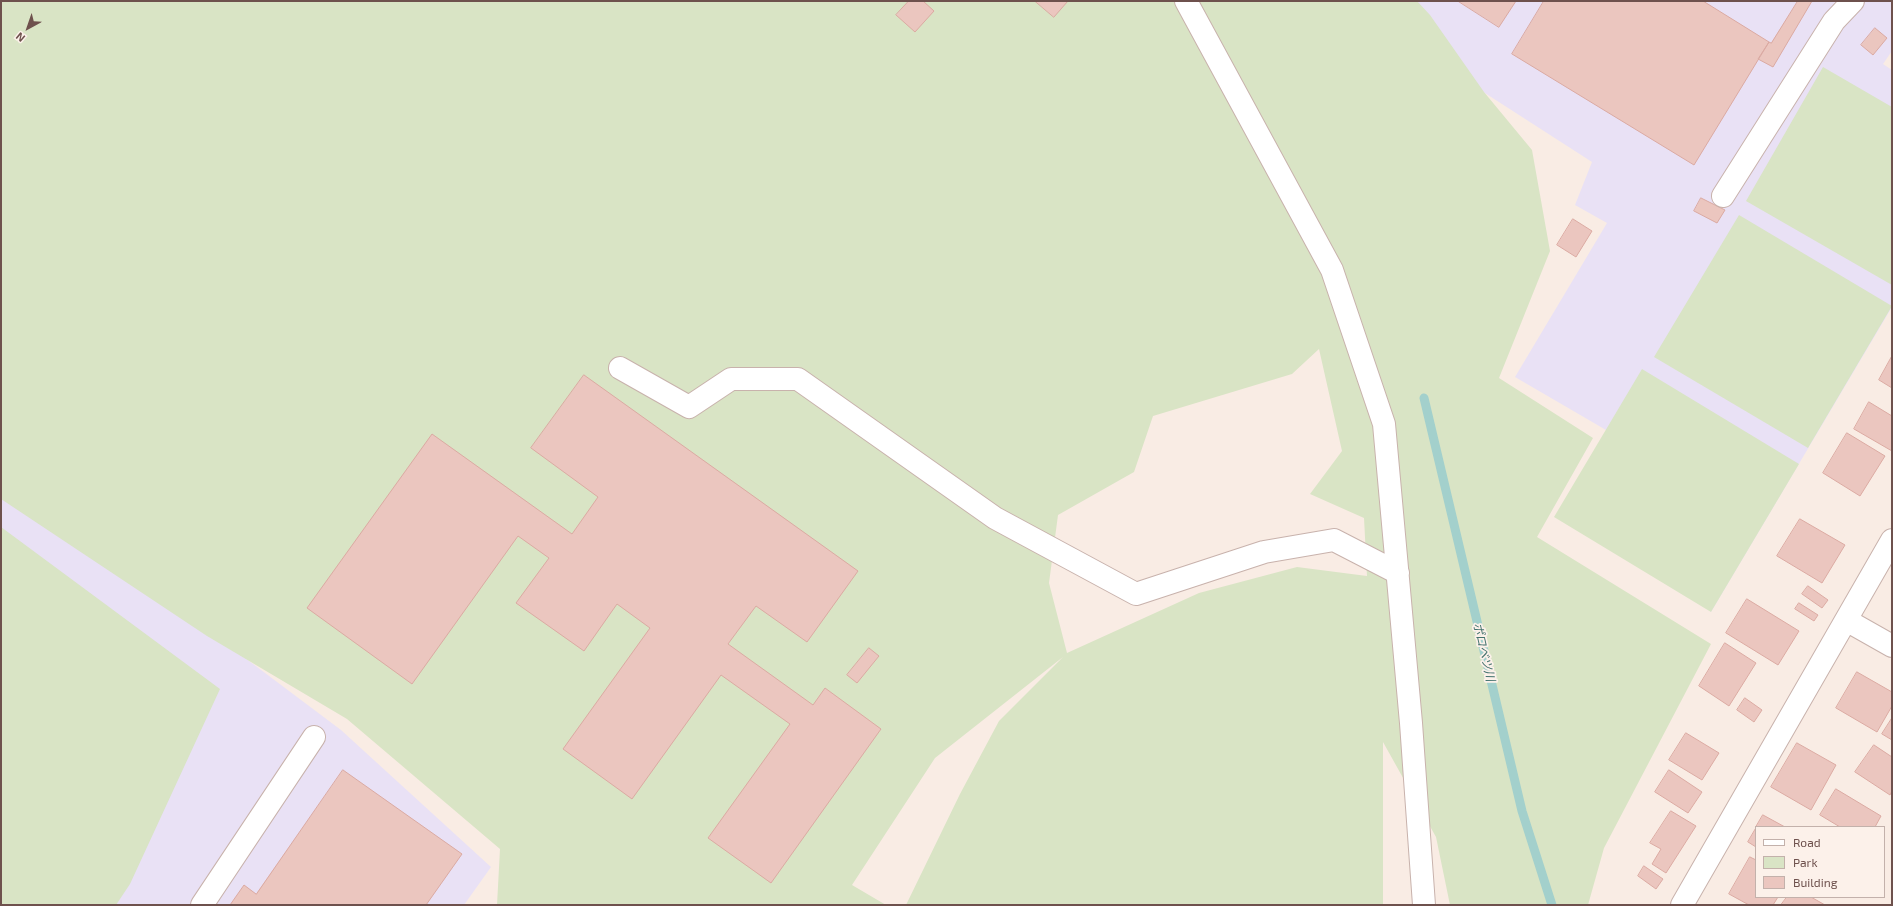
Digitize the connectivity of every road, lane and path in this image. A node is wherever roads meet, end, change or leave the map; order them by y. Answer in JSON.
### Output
{"nodes":[{"id":1,"x":1186,"y":1,"type":"edge"},
{"id":2,"x":1853,"y":1,"type":"edge"},
{"id":3,"x":1723,"y":196,"type":"dead end"},
{"id":4,"x":620,"y":368,"type":"dead end"},
{"id":5,"x":1892,"y":540,"type":"edge"},
{"id":6,"x":1398,"y":573,"type":"junction"},
{"id":7,"x":1846,"y":620,"type":"junction"},
{"id":8,"x":1892,"y":646,"type":"edge"},
{"id":9,"x":314,"y":737,"type":"dead end"},
{"id":10,"x":202,"y":905,"type":"edge"},
{"id":11,"x":1424,"y":905,"type":"edge"},
{"id":12,"x":1682,"y":905,"type":"edge"}],
"edges":[{"from":1,"to":6,"type":"street"},
{"from":2,"to":3,"type":"street"},
{"from":4,"to":6,"type":"street"},
{"from":5,"to":7,"type":"street"},
{"from":6,"to":11,"type":"street"},
{"from":7,"to":8,"type":"street"},
{"from":7,"to":12,"type":"street"},
{"from":9,"to":10,"type":"street"}]}
